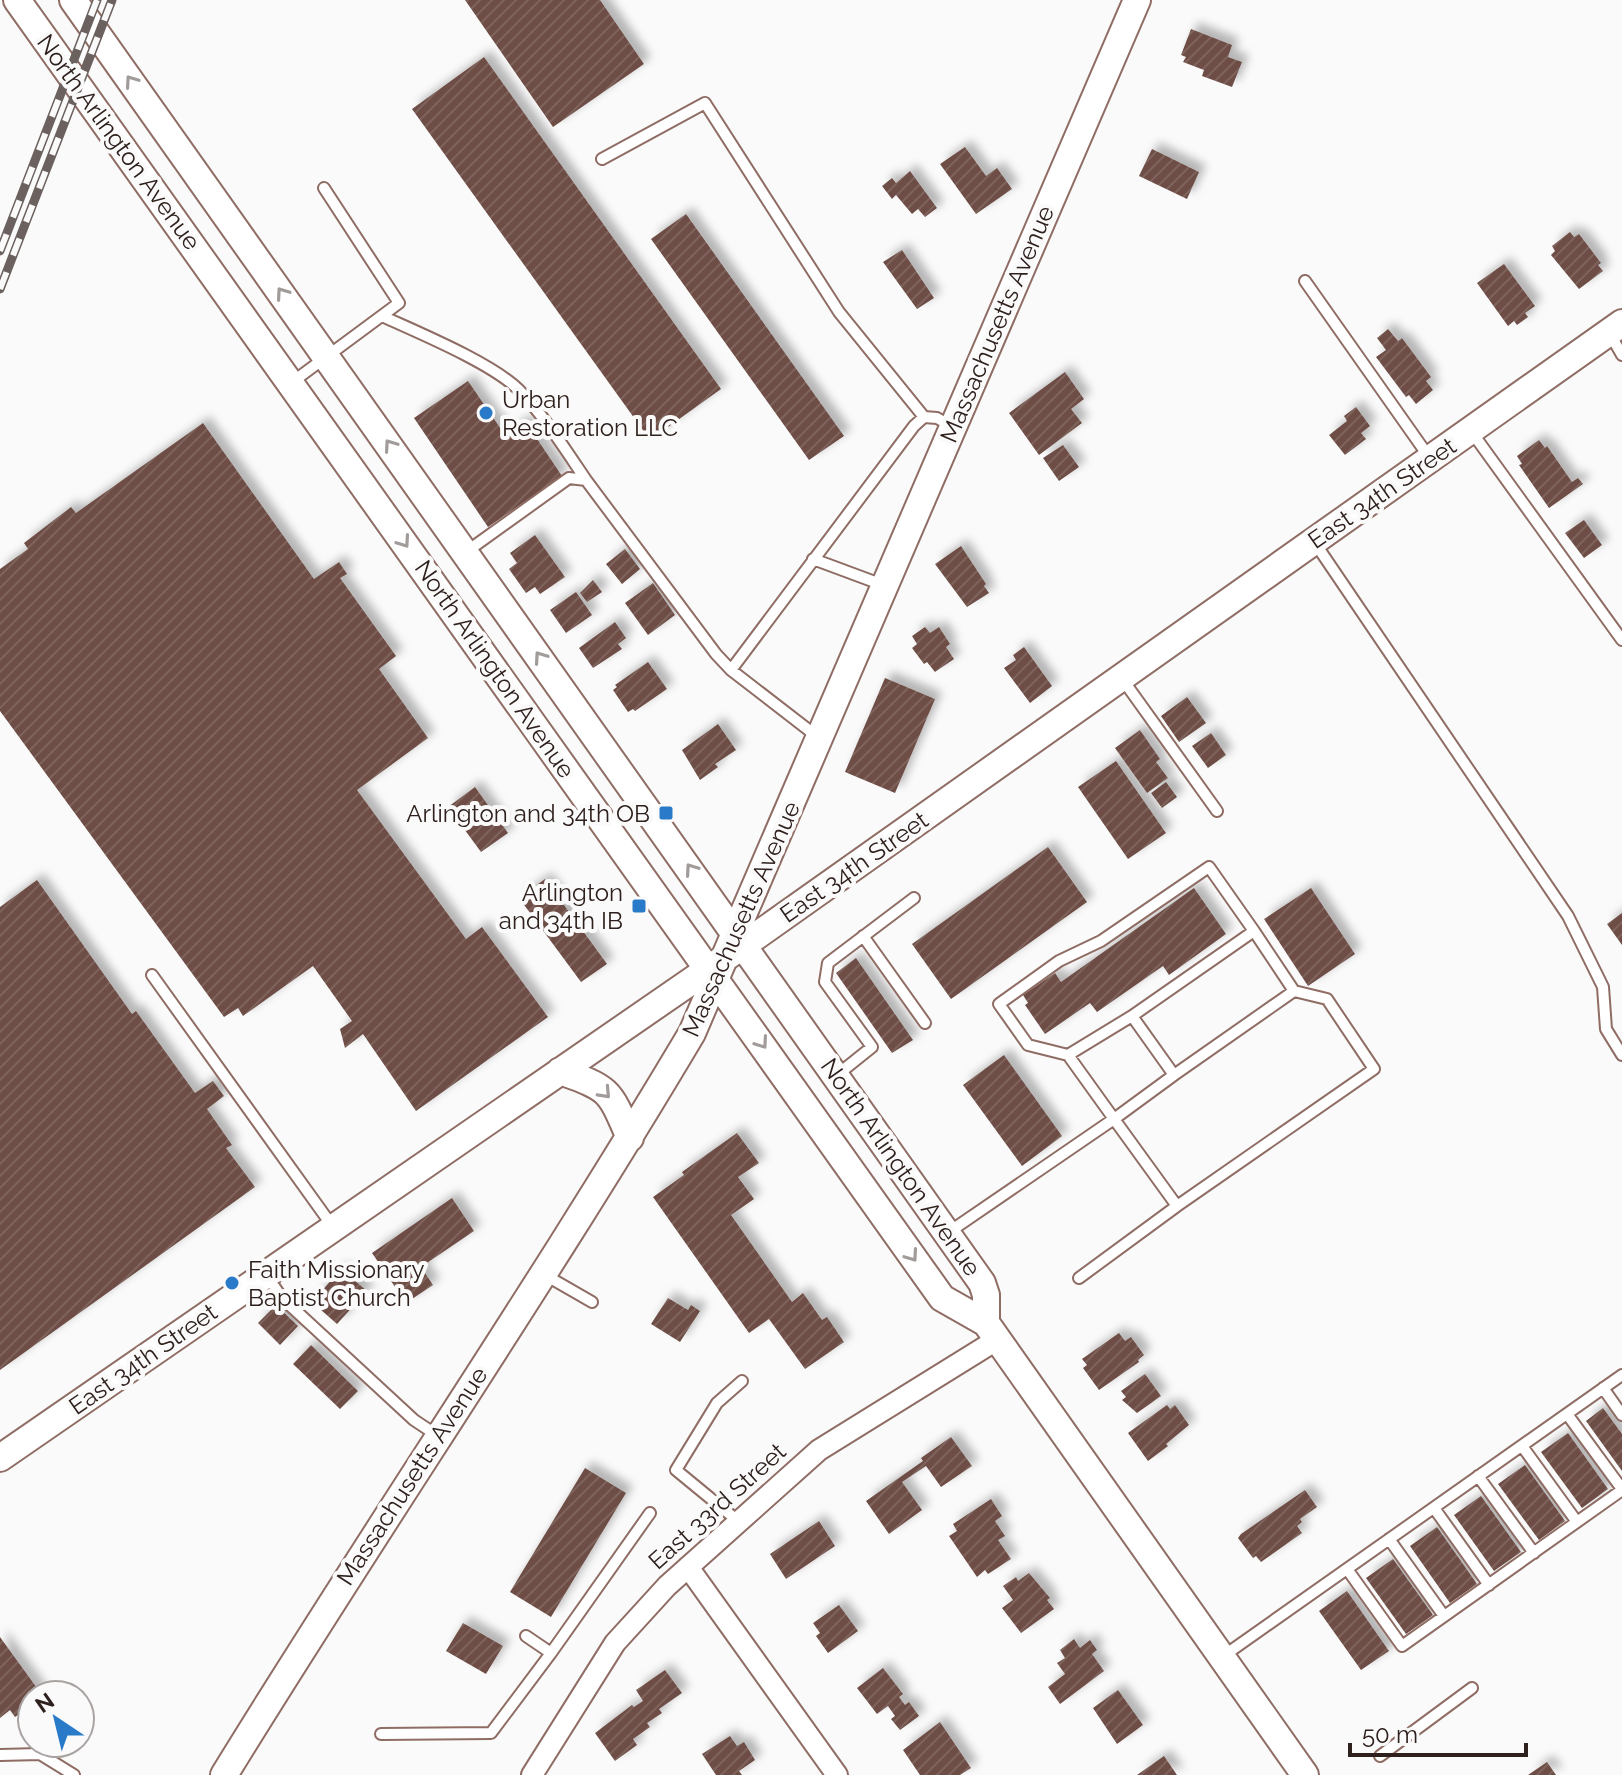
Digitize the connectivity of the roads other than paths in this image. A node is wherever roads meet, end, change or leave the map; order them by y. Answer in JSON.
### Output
{"nodes":[{"id":1,"x":17,"y":0,"type":"edge"},
{"id":2,"x":73,"y":0,"type":"edge"},
{"id":3,"x":1137,"y":0,"type":"edge"},
{"id":4,"x":602,"y":159,"type":"dead end"},
{"id":5,"x":324,"y":188,"type":"dead end"},
{"id":6,"x":1305,"y":281,"type":"dead end"},
{"id":7,"x":382,"y":316,"type":"junction"},
{"id":8,"x":1615,"y":327,"type":"edge"},
{"id":9,"x":1622,"y":355,"type":"edge"},
{"id":10,"x":327,"y":356,"type":"junction"},
{"id":11,"x":291,"y":383,"type":"junction"},
{"id":12,"x":924,"y":417,"type":"junction"},
{"id":13,"x":953,"y":427,"type":"junction"},
{"id":14,"x":1470,"y":430,"type":"junction"},
{"id":15,"x":1430,"y":459,"type":"junction"},
{"id":16,"x":586,"y":480,"type":"junction"},
{"id":17,"x":1313,"y":542,"type":"junction"},
{"id":18,"x":466,"y":552,"type":"junction"},
{"id":19,"x":813,"y":559,"type":"junction"},
{"id":20,"x":885,"y":586,"type":"junction"},
{"id":21,"x":1608,"y":621,"type":"junction"},
{"id":22,"x":1622,"y":624,"type":"edge"},
{"id":23,"x":1622,"y":640,"type":"edge"},
{"id":24,"x":731,"y":670,"type":"junction"},
{"id":25,"x":1121,"y":678,"type":"junction"},
{"id":26,"x":821,"y":739,"type":"junction"},
{"id":27,"x":1217,"y":811,"type":"dead end"},
{"id":28,"x":914,"y":898,"type":"dead end"},
{"id":29,"x":1254,"y":931,"type":"junction"},
{"id":30,"x":863,"y":936,"type":"junction"},
{"id":31,"x":726,"y":956,"type":"junction"},
{"id":32,"x":152,"y":975,"type":"dead end"},
{"id":33,"x":1294,"y":991,"type":"junction"},
{"id":34,"x":1132,"y":1016,"type":"junction"},
{"id":35,"x":925,"y":1023,"type":"dead end"},
{"id":36,"x":1068,"y":1055,"type":"junction"},
{"id":37,"x":1622,"y":1055,"type":"edge"},
{"id":38,"x":560,"y":1071,"type":"junction"},
{"id":39,"x":837,"y":1075,"type":"junction"},
{"id":40,"x":1174,"y":1075,"type":"junction"},
{"id":41,"x":1114,"y":1119,"type":"junction"},
{"id":42,"x":630,"y":1138,"type":"junction"},
{"id":43,"x":1177,"y":1206,"type":"junction"},
{"id":44,"x":333,"y":1227,"type":"junction"},
{"id":45,"x":947,"y":1233,"type":"junction"},
{"id":46,"x":266,"y":1274,"type":"junction"},
{"id":47,"x":542,"y":1274,"type":"junction"},
{"id":48,"x":1079,"y":1278,"type":"dead end"},
{"id":49,"x":592,"y":1302,"type":"dead end"},
{"id":50,"x":992,"y":1331,"type":"junction"},
{"id":51,"x":1622,"y":1375,"type":"edge"},
{"id":52,"x":742,"y":1381,"type":"dead end"},
{"id":53,"x":1603,"y":1388,"type":"junction"},
{"id":54,"x":1567,"y":1414,"type":"junction"},
{"id":55,"x":1622,"y":1415,"type":"edge"},
{"id":56,"x":438,"y":1436,"type":"junction"},
{"id":57,"x":1522,"y":1446,"type":"junction"},
{"id":58,"x":0,"y":1458,"type":"edge"},
{"id":59,"x":1478,"y":1476,"type":"junction"},
{"id":60,"x":1622,"y":1490,"type":"edge"},
{"id":61,"x":1434,"y":1508,"type":"junction"},
{"id":62,"x":650,"y":1513,"type":"dead end"},
{"id":63,"x":738,"y":1521,"type":"junction"},
{"id":64,"x":1577,"y":1522,"type":"junction"},
{"id":65,"x":1389,"y":1539,"type":"junction"},
{"id":66,"x":1534,"y":1553,"type":"junction"},
{"id":67,"x":688,"y":1567,"type":"junction"},
{"id":68,"x":1347,"y":1569,"type":"junction"},
{"id":69,"x":1489,"y":1585,"type":"junction"},
{"id":70,"x":1444,"y":1616,"type":"junction"},
{"id":71,"x":526,"y":1636,"type":"dead end"},
{"id":72,"x":551,"y":1653,"type":"junction"},
{"id":73,"x":1222,"y":1657,"type":"junction"},
{"id":74,"x":1472,"y":1688,"type":"dead end"},
{"id":75,"x":381,"y":1734,"type":"dead end"},
{"id":76,"x":0,"y":1755,"type":"edge"},
{"id":77,"x":1380,"y":1756,"type":"dead end"},
{"id":78,"x":74,"y":1775,"type":"edge"},
{"id":79,"x":224,"y":1775,"type":"edge"},
{"id":80,"x":532,"y":1775,"type":"edge"},
{"id":81,"x":837,"y":1775,"type":"edge"},
{"id":82,"x":1305,"y":1775,"type":"edge"}],
"edges":[{"from":1,"to":11,"type":"main road","name":"North Arlington Avenue"},
{"from":10,"to":2,"type":"main road","name":"North Arlington Avenue","one_way":true},
{"from":3,"to":13,"type":"main road","name":"Massachusetts Avenue"},
{"from":4,"to":12,"type":"lane"},
{"from":5,"to":7,"type":"lane"},
{"from":6,"to":15,"type":"lane"},
{"from":7,"to":10,"type":"lane"},
{"from":7,"to":16,"type":"lane"},
{"from":8,"to":9,"type":"lane"},
{"from":8,"to":14,"type":"main road","name":"East 34th Street"},
{"from":10,"to":11,"type":"lane"},
{"from":18,"to":10,"type":"main road","name":"North Arlington Avenue","one_way":true},
{"from":11,"to":31,"type":"main road","name":"North Arlington Avenue","one_way":true},
{"from":12,"to":13,"type":"lane"},
{"from":12,"to":19,"type":"lane"},
{"from":13,"to":20,"type":"main road","name":"Massachusetts Avenue"},
{"from":14,"to":15,"type":"main road","name":"East 34th Street"},
{"from":14,"to":21,"type":"lane"},
{"from":15,"to":17,"type":"main road","name":"East 34th Street"},
{"from":16,"to":18,"type":"lane"},
{"from":16,"to":24,"type":"lane"},
{"from":17,"to":25,"type":"main road","name":"East 34th Street"},
{"from":17,"to":37,"type":"lane"},
{"from":31,"to":18,"type":"main road","name":"North Arlington Avenue","one_way":true},
{"from":19,"to":20,"type":"lane"},
{"from":19,"to":24,"type":"lane"},
{"from":20,"to":26,"type":"main road","name":"Massachusetts Avenue"},
{"from":21,"to":22,"type":"lane"},
{"from":21,"to":23,"type":"lane"},
{"from":24,"to":26,"type":"lane"},
{"from":25,"to":27,"type":"lane"},
{"from":25,"to":31,"type":"main road","name":"East 34th Street"},
{"from":26,"to":31,"type":"main road","name":"Massachusetts Avenue"},
{"from":28,"to":30,"type":"lane"},
{"from":29,"to":33,"type":"lane"},
{"from":29,"to":34,"type":"lane"},
{"from":29,"to":36,"type":"lane"},
{"from":30,"to":35,"type":"lane"},
{"from":30,"to":39,"type":"lane"},
{"from":31,"to":38,"type":"main road","name":"East 34th Street"},
{"from":31,"to":39,"type":"main road","name":"North Arlington Avenue"},
{"from":31,"to":42,"type":"main road","name":"Massachusetts Avenue"},
{"from":31,"to":50,"type":"main road","name":"North Arlington Avenue","one_way":true},
{"from":32,"to":44,"type":"lane"},
{"from":33,"to":40,"type":"lane"},
{"from":33,"to":43,"type":"lane"},
{"from":34,"to":36,"type":"lane"},
{"from":34,"to":40,"type":"lane"},
{"from":36,"to":41,"type":"lane"},
{"from":38,"to":42,"type":"main road","one_way":true},
{"from":38,"to":44,"type":"main road","name":"East 34th Street"},
{"from":39,"to":45,"type":"main road","name":"North Arlington Avenue"},
{"from":40,"to":41,"type":"lane"},
{"from":41,"to":43,"type":"lane"},
{"from":41,"to":45,"type":"lane"},
{"from":42,"to":47,"type":"main road","name":"Massachusetts Avenue"},
{"from":43,"to":48,"type":"lane"},
{"from":44,"to":46,"type":"main road","name":"East 34th Street"},
{"from":45,"to":50,"type":"main road","name":"North Arlington Avenue"},
{"from":46,"to":56,"type":"lane"},
{"from":46,"to":58,"type":"main road","name":"East 34th Street"},
{"from":47,"to":49,"type":"lane"},
{"from":47,"to":56,"type":"main road","name":"Massachusetts Avenue"},
{"from":50,"to":63,"type":"street","name":"East 33rd Street"},
{"from":50,"to":73,"type":"main road","name":"North Arlington Avenue"},
{"from":51,"to":53,"type":"lane"},
{"from":52,"to":63,"type":"lane"},
{"from":53,"to":54,"type":"lane"},
{"from":53,"to":55,"type":"lane"},
{"from":54,"to":57,"type":"lane"},
{"from":54,"to":60,"type":"lane"},
{"from":56,"to":79,"type":"main road","name":"Massachusetts Avenue"},
{"from":57,"to":59,"type":"lane"},
{"from":57,"to":64,"type":"lane"},
{"from":59,"to":61,"type":"lane"},
{"from":59,"to":66,"type":"lane"},
{"from":60,"to":64,"type":"lane"},
{"from":61,"to":65,"type":"lane"},
{"from":61,"to":69,"type":"lane"},
{"from":62,"to":72,"type":"lane"},
{"from":63,"to":67,"type":"street","name":"East 33rd Street"},
{"from":64,"to":66,"type":"lane"},
{"from":65,"to":68,"type":"lane"},
{"from":65,"to":70,"type":"lane"},
{"from":66,"to":69,"type":"lane"},
{"from":67,"to":80,"type":"street","name":"East 33rd Street"},
{"from":67,"to":81,"type":"street"},
{"from":68,"to":70,"type":"lane"},
{"from":68,"to":73,"type":"lane"},
{"from":69,"to":70,"type":"lane"},
{"from":71,"to":72,"type":"lane"},
{"from":72,"to":75,"type":"lane"},
{"from":73,"to":82,"type":"main road","name":"North Arlington Avenue"},
{"from":74,"to":77,"type":"lane"},
{"from":76,"to":78,"type":"lane"}]}
